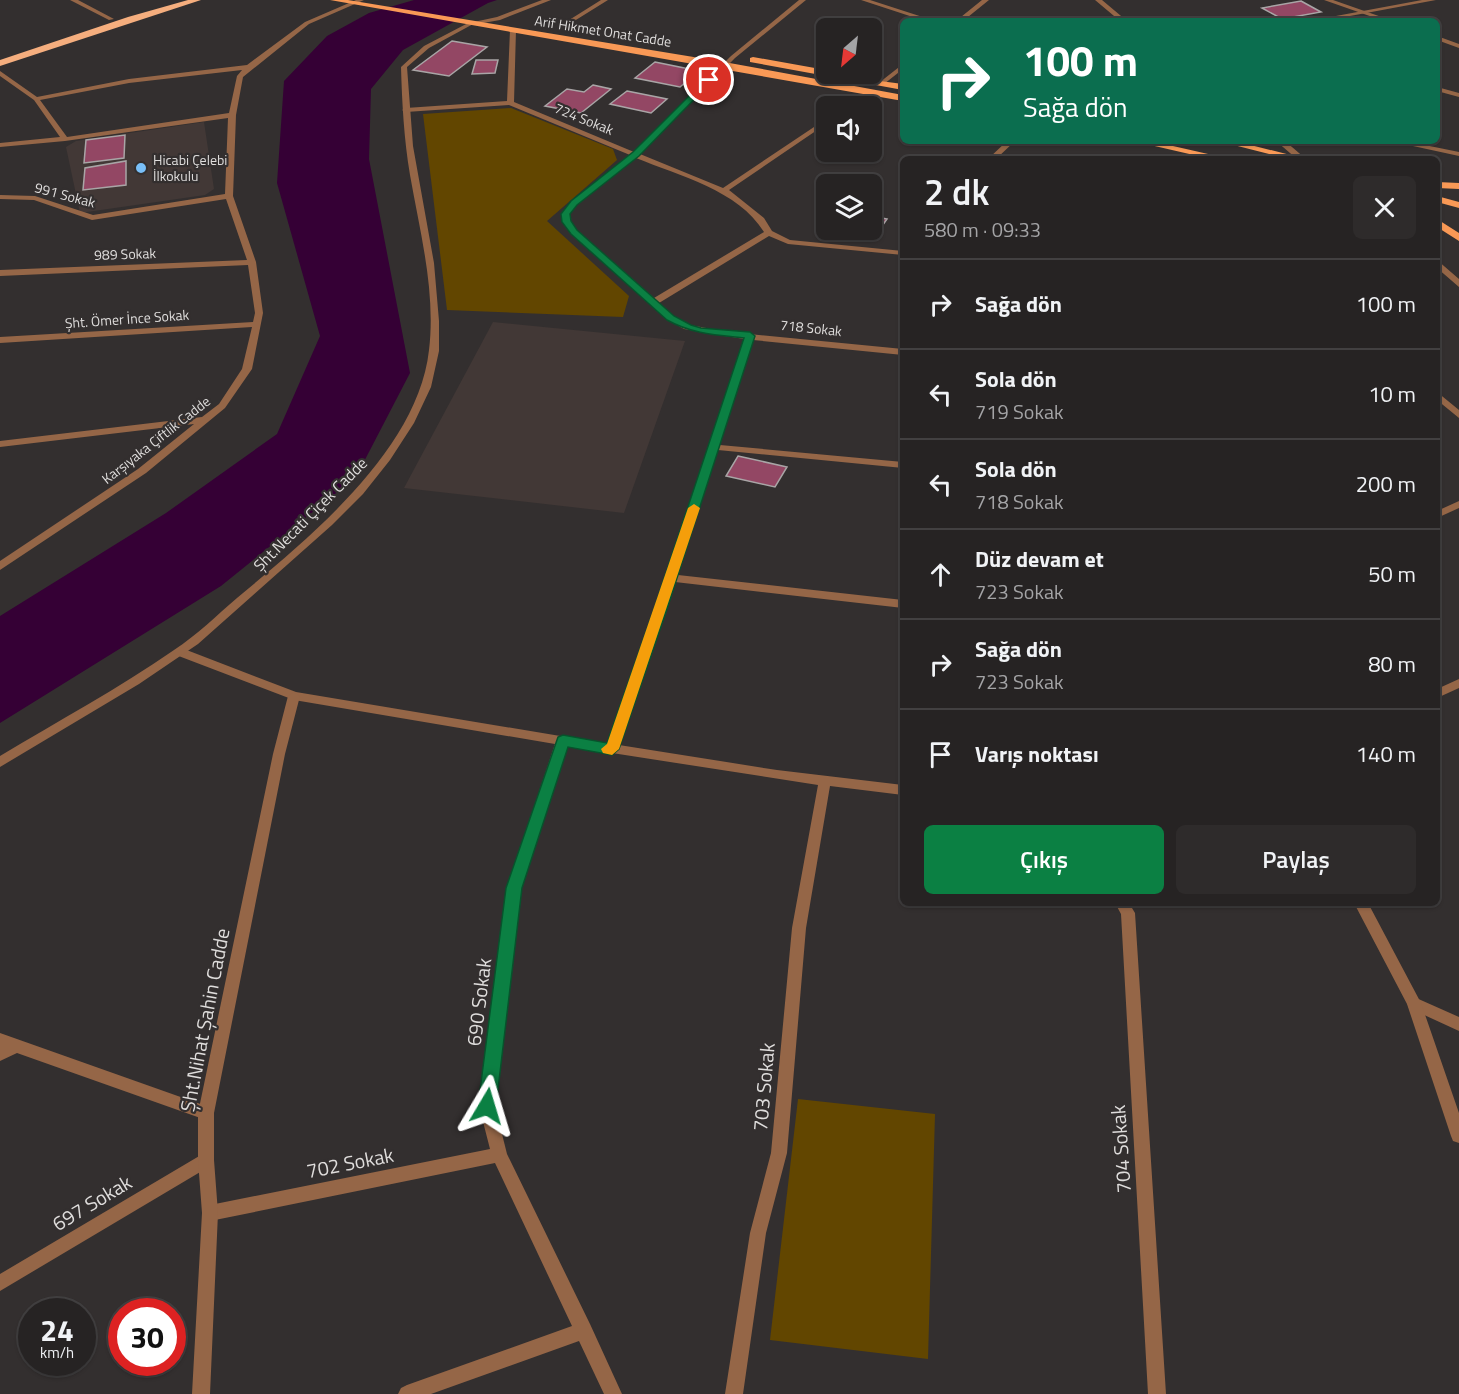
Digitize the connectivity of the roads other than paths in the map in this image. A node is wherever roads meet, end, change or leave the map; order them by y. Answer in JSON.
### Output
{"nodes":[{"id":1,"x":73,"y":0,"type":"edge"},
{"id":2,"x":161,"y":0,"type":"edge"},
{"id":3,"x":198,"y":0,"type":"edge"},
{"id":4,"x":334,"y":0,"type":"edge"},
{"id":5,"x":383,"y":0,"type":"edge"},
{"id":6,"x":548,"y":0,"type":"edge"},
{"id":7,"x":605,"y":0,"type":"edge"},
{"id":8,"x":803,"y":0,"type":"edge"},
{"id":9,"x":864,"y":0,"type":"edge"},
{"id":10,"x":986,"y":0,"type":"edge"},
{"id":11,"x":1098,"y":0,"type":"edge"},
{"id":12,"x":1327,"y":0,"type":"edge"},
{"id":13,"x":1433,"y":0,"type":"edge"},
{"id":14,"x":356,"y":1,"type":"edge"},
{"id":15,"x":1367,"y":13,"type":"junction"},
{"id":16,"x":922,"y":18,"type":"edge"},
{"id":17,"x":962,"y":18,"type":"edge"},
{"id":18,"x":1120,"y":18,"type":"edge"},
{"id":19,"x":1333,"y":18,"type":"edge"},
{"id":20,"x":1381,"y":18,"type":"edge"},
{"id":21,"x":111,"y":19,"type":"junction"},
{"id":22,"x":473,"y":19,"type":"junction"},
{"id":23,"x":498,"y":19,"type":"junction"},
{"id":24,"x":561,"y":27,"type":"junction"},
{"id":25,"x":573,"y":29,"type":"dead end"},
{"id":26,"x":513,"y":30,"type":"junction"},
{"id":27,"x":1440,"y":39,"type":"edge"},
{"id":28,"x":1459,"y":46,"type":"edge"},
{"id":29,"x":0,"y":55,"type":"edge"},
{"id":30,"x":722,"y":55,"type":"dead end"},
{"id":31,"x":733,"y":57,"type":"junction"},
{"id":32,"x":0,"y":63,"type":"edge"},
{"id":33,"x":724,"y":65,"type":"junction"},
{"id":34,"x":249,"y":67,"type":"junction"},
{"id":35,"x":900,"y":68,"type":"edge"},
{"id":36,"x":816,"y":71,"type":"edge"},
{"id":37,"x":0,"y":73,"type":"edge"},
{"id":38,"x":882,"y":83,"type":"joint"},
{"id":39,"x":900,"y":86,"type":"edge"},
{"id":40,"x":1440,"y":90,"type":"edge"},
{"id":41,"x":870,"y":92,"type":"junction"},
{"id":42,"x":1459,"y":95,"type":"edge"},
{"id":43,"x":864,"y":96,"type":"edge"},
{"id":44,"x":900,"y":97,"type":"edge"},
{"id":45,"x":36,"y":99,"type":"junction"},
{"id":46,"x":510,"y":103,"type":"junction"},
{"id":47,"x":406,"y":110,"type":"junction"},
{"id":48,"x":232,"y":115,"type":"junction"},
{"id":49,"x":816,"y":128,"type":"edge"},
{"id":50,"x":65,"y":139,"type":"junction"},
{"id":51,"x":1008,"y":144,"type":"edge"},
{"id":52,"x":1152,"y":144,"type":"edge"},
{"id":53,"x":1237,"y":144,"type":"edge"},
{"id":54,"x":1284,"y":144,"type":"edge"},
{"id":55,"x":1409,"y":144,"type":"edge"},
{"id":56,"x":0,"y":145,"type":"edge"},
{"id":57,"x":636,"y":154,"type":"junction"},
{"id":58,"x":1459,"y":154,"type":"edge"},
{"id":59,"x":995,"y":156,"type":"edge"},
{"id":60,"x":1209,"y":156,"type":"edge"},
{"id":61,"x":1288,"y":156,"type":"edge"},
{"id":62,"x":1298,"y":156,"type":"edge"},
{"id":63,"x":1440,"y":185,"type":"edge"},
{"id":64,"x":1459,"y":186,"type":"edge"},
{"id":65,"x":723,"y":190,"type":"junction"},
{"id":66,"x":229,"y":196,"type":"junction"},
{"id":67,"x":0,"y":197,"type":"edge"},
{"id":68,"x":1440,"y":200,"type":"edge"},
{"id":69,"x":1459,"y":205,"type":"edge"},
{"id":70,"x":1440,"y":222,"type":"edge"},
{"id":71,"x":1440,"y":223,"type":"edge"},
{"id":72,"x":1459,"y":228,"type":"edge"},
{"id":73,"x":769,"y":233,"type":"junction"},
{"id":74,"x":1459,"y":238,"type":"edge"},
{"id":75,"x":899,"y":253,"type":"edge"},
{"id":76,"x":252,"y":262,"type":"junction"},
{"id":77,"x":1440,"y":266,"type":"edge"},
{"id":78,"x":0,"y":273,"type":"edge"},
{"id":79,"x":1459,"y":284,"type":"edge"},
{"id":80,"x":654,"y":302,"type":"junction"},
{"id":81,"x":257,"y":324,"type":"junction"},
{"id":82,"x":750,"y":336,"type":"junction"},
{"id":83,"x":0,"y":340,"type":"edge"},
{"id":84,"x":900,"y":352,"type":"edge"},
{"id":85,"x":1440,"y":399,"type":"edge"},
{"id":86,"x":1459,"y":415,"type":"edge"},
{"id":87,"x":204,"y":420,"type":"junction"},
{"id":88,"x":0,"y":444,"type":"edge"},
{"id":89,"x":714,"y":447,"type":"junction"},
{"id":90,"x":900,"y":465,"type":"edge"},
{"id":91,"x":1459,"y":504,"type":"edge"},
{"id":92,"x":1440,"y":514,"type":"edge"},
{"id":93,"x":0,"y":566,"type":"edge"},
{"id":94,"x":671,"y":578,"type":"junction"},
{"id":95,"x":900,"y":604,"type":"edge"},
{"id":96,"x":180,"y":652,"type":"junction"},
{"id":97,"x":1459,"y":683,"type":"edge"},
{"id":98,"x":1440,"y":692,"type":"edge"},
{"id":99,"x":294,"y":696,"type":"junction"},
{"id":100,"x":563,"y":740,"type":"junction"},
{"id":101,"x":612,"y":749,"type":"junction"},
{"id":102,"x":0,"y":762,"type":"edge"},
{"id":103,"x":825,"y":781,"type":"junction"},
{"id":104,"x":900,"y":790,"type":"edge"},
{"id":105,"x":1124,"y":906,"type":"edge"},
{"id":106,"x":1363,"y":906,"type":"edge"},
{"id":107,"x":1414,"y":1003,"type":"junction"},
{"id":108,"x":1459,"y":1024,"type":"edge"},
{"id":109,"x":0,"y":1040,"type":"edge"},
{"id":110,"x":15,"y":1046,"type":"junction"},
{"id":111,"x":0,"y":1054,"type":"edge"},
{"id":112,"x":206,"y":1113,"type":"junction"},
{"id":113,"x":1459,"y":1136,"type":"edge"},
{"id":114,"x":499,"y":1155,"type":"junction"},
{"id":115,"x":206,"y":1160,"type":"junction"},
{"id":116,"x":210,"y":1212,"type":"junction"},
{"id":117,"x":0,"y":1283,"type":"edge"},
{"id":118,"x":584,"y":1330,"type":"junction"},
{"id":119,"x":201,"y":1394,"type":"edge"},
{"id":120,"x":407,"y":1394,"type":"edge"},
{"id":121,"x":613,"y":1394,"type":"edge"},
{"id":122,"x":734,"y":1394,"type":"edge"},
{"id":123,"x":1157,"y":1394,"type":"edge"}],
"edges":[{"from":1,"to":21,"type":"street"},
{"from":2,"to":21,"type":"highway"},
{"from":3,"to":32,"type":"highway"},
{"from":4,"to":14,"type":"main road","name":"Arif Hikmet Onat Cadde"},
{"from":5,"to":22,"type":"main road","name":"Arif Hikmet Onat Cadde"},
{"from":6,"to":23,"type":"street"},
{"from":7,"to":24,"type":"street"},
{"from":8,"to":31,"type":"street"},
{"from":9,"to":16,"type":"street"},
{"from":10,"to":17,"type":"street"},
{"from":11,"to":18,"type":"street"},
{"from":12,"to":15,"type":"street"},
{"from":13,"to":15,"type":"street"},
{"from":14,"to":22,"type":"main road","name":"Arif Hikmet Onat Cadde"},
{"from":14,"to":34,"type":"street","name":"Karşıyaka Çiftlik Cadde"},
{"from":15,"to":19,"type":"street"},
{"from":15,"to":20,"type":"street"},
{"from":21,"to":29,"type":"highway"},
{"from":22,"to":23,"type":"main road","name":"Arif Hikmet Onat Cadde"},
{"from":22,"to":26,"type":"main road","name":"Arif Hikmet Onat Cadde"},
{"from":22,"to":47,"type":"street","name":"Şht.Necati Çiçek Cadde"},
{"from":23,"to":24,"type":"main road","name":"Arif Hikmet Onat Cadde"},
{"from":24,"to":25,"type":"main road","name":"Arif Hikmet Onat Cadde"},
{"from":26,"to":33,"type":"main road","name":"Arif Hikmet Onat Cadde"},
{"from":26,"to":46,"type":"street"},
{"from":27,"to":28,"type":"street"},
{"from":30,"to":31,"type":"main road"},
{"from":31,"to":33,"type":"street"},
{"from":31,"to":36,"type":"main road"},
{"from":33,"to":41,"type":"main road","name":"Arif Hikmet Onat Cadde"},
{"from":33,"to":57,"type":"street"},
{"from":34,"to":45,"type":"street"},
{"from":34,"to":48,"type":"street","name":"Karşıyaka Çiftlik Cadde"},
{"from":35,"to":38,"type":"street"},
{"from":37,"to":45,"type":"street"},
{"from":38,"to":39,"type":"main road"},
{"from":40,"to":42,"type":"street"},
{"from":41,"to":43,"type":"street"},
{"from":41,"to":44,"type":"main road","name":"Arif Hikmet Onat Cadde"},
{"from":45,"to":50,"type":"street"},
{"from":46,"to":47,"type":"street"},
{"from":46,"to":57,"type":"street","name":"724 Sokak"},
{"from":47,"to":96,"type":"street","name":"Şht.Necati Çiçek Cadde"},
{"from":48,"to":50,"type":"street"},
{"from":48,"to":66,"type":"street","name":"Karşıyaka Çiftlik Cadde"},
{"from":49,"to":65,"type":"street"},
{"from":50,"to":56,"type":"street"},
{"from":51,"to":59,"type":"street"},
{"from":52,"to":60,"type":"main road"},
{"from":53,"to":61,"type":"main road"},
{"from":54,"to":62,"type":"street"},
{"from":55,"to":58,"type":"street"},
{"from":57,"to":65,"type":"street","name":"724 Sokak"},
{"from":57,"to":80,"type":"street","name":"718 Sokak"},
{"from":63,"to":64,"type":"main road"},
{"from":65,"to":73,"type":"street","name":"724 Sokak"},
{"from":66,"to":67,"type":"street","name":"991 Sokak"},
{"from":66,"to":76,"type":"street","name":"Karşıyaka Çiftlik Cadde"},
{"from":68,"to":69,"type":"main road"},
{"from":70,"to":72,"type":"main road"},
{"from":71,"to":74,"type":"main road"},
{"from":73,"to":75,"type":"street"},
{"from":73,"to":80,"type":"street"},
{"from":76,"to":78,"type":"street","name":"989 Sokak"},
{"from":76,"to":81,"type":"street","name":"Karşıyaka Çiftlik Cadde"},
{"from":77,"to":79,"type":"street"},
{"from":80,"to":82,"type":"street","name":"718 Sokak"},
{"from":81,"to":83,"type":"street","name":"Şht. Ömer İnce Sokak"},
{"from":81,"to":87,"type":"street","name":"Karşıyaka Çiftlik Cadde"},
{"from":82,"to":84,"type":"street","name":"718 Sokak"},
{"from":82,"to":89,"type":"street"},
{"from":85,"to":86,"type":"street"},
{"from":87,"to":88,"type":"street"},
{"from":87,"to":93,"type":"street","name":"Karşıyaka Çiftlik Cadde"},
{"from":89,"to":90,"type":"street"},
{"from":89,"to":94,"type":"street"},
{"from":91,"to":92,"type":"street"},
{"from":94,"to":95,"type":"street"},
{"from":94,"to":101,"type":"street"},
{"from":96,"to":99,"type":"street"},
{"from":96,"to":102,"type":"street","name":"Şht.Necati Çiçek Cadde"},
{"from":97,"to":98,"type":"street"},
{"from":99,"to":100,"type":"street"},
{"from":99,"to":112,"type":"street","name":"Şht.Nihat Şahin Cadde"},
{"from":100,"to":101,"type":"street"},
{"from":100,"to":114,"type":"street","name":"690 Sokak"},
{"from":101,"to":103,"type":"street"},
{"from":103,"to":104,"type":"street"},
{"from":103,"to":122,"type":"street","name":"703 Sokak"},
{"from":105,"to":123,"type":"street","name":"704 Sokak"},
{"from":106,"to":107,"type":"street"},
{"from":107,"to":108,"type":"street"},
{"from":107,"to":113,"type":"street"},
{"from":109,"to":110,"type":"street"},
{"from":110,"to":111,"type":"street"},
{"from":110,"to":112,"type":"street"},
{"from":112,"to":115,"type":"street","name":"Şht.Nihat Şahin Cadde"},
{"from":114,"to":116,"type":"street","name":"702 Sokak"},
{"from":114,"to":118,"type":"street","name":"690 Sokak"},
{"from":115,"to":116,"type":"street","name":"Şht.Nihat Şahin Cadde"},
{"from":115,"to":117,"type":"street","name":"697 Sokak"},
{"from":116,"to":119,"type":"street","name":"Şht.Nihat Şahin Cadde"},
{"from":118,"to":120,"type":"street"},
{"from":118,"to":121,"type":"street","name":"690 Sokak"}]}
